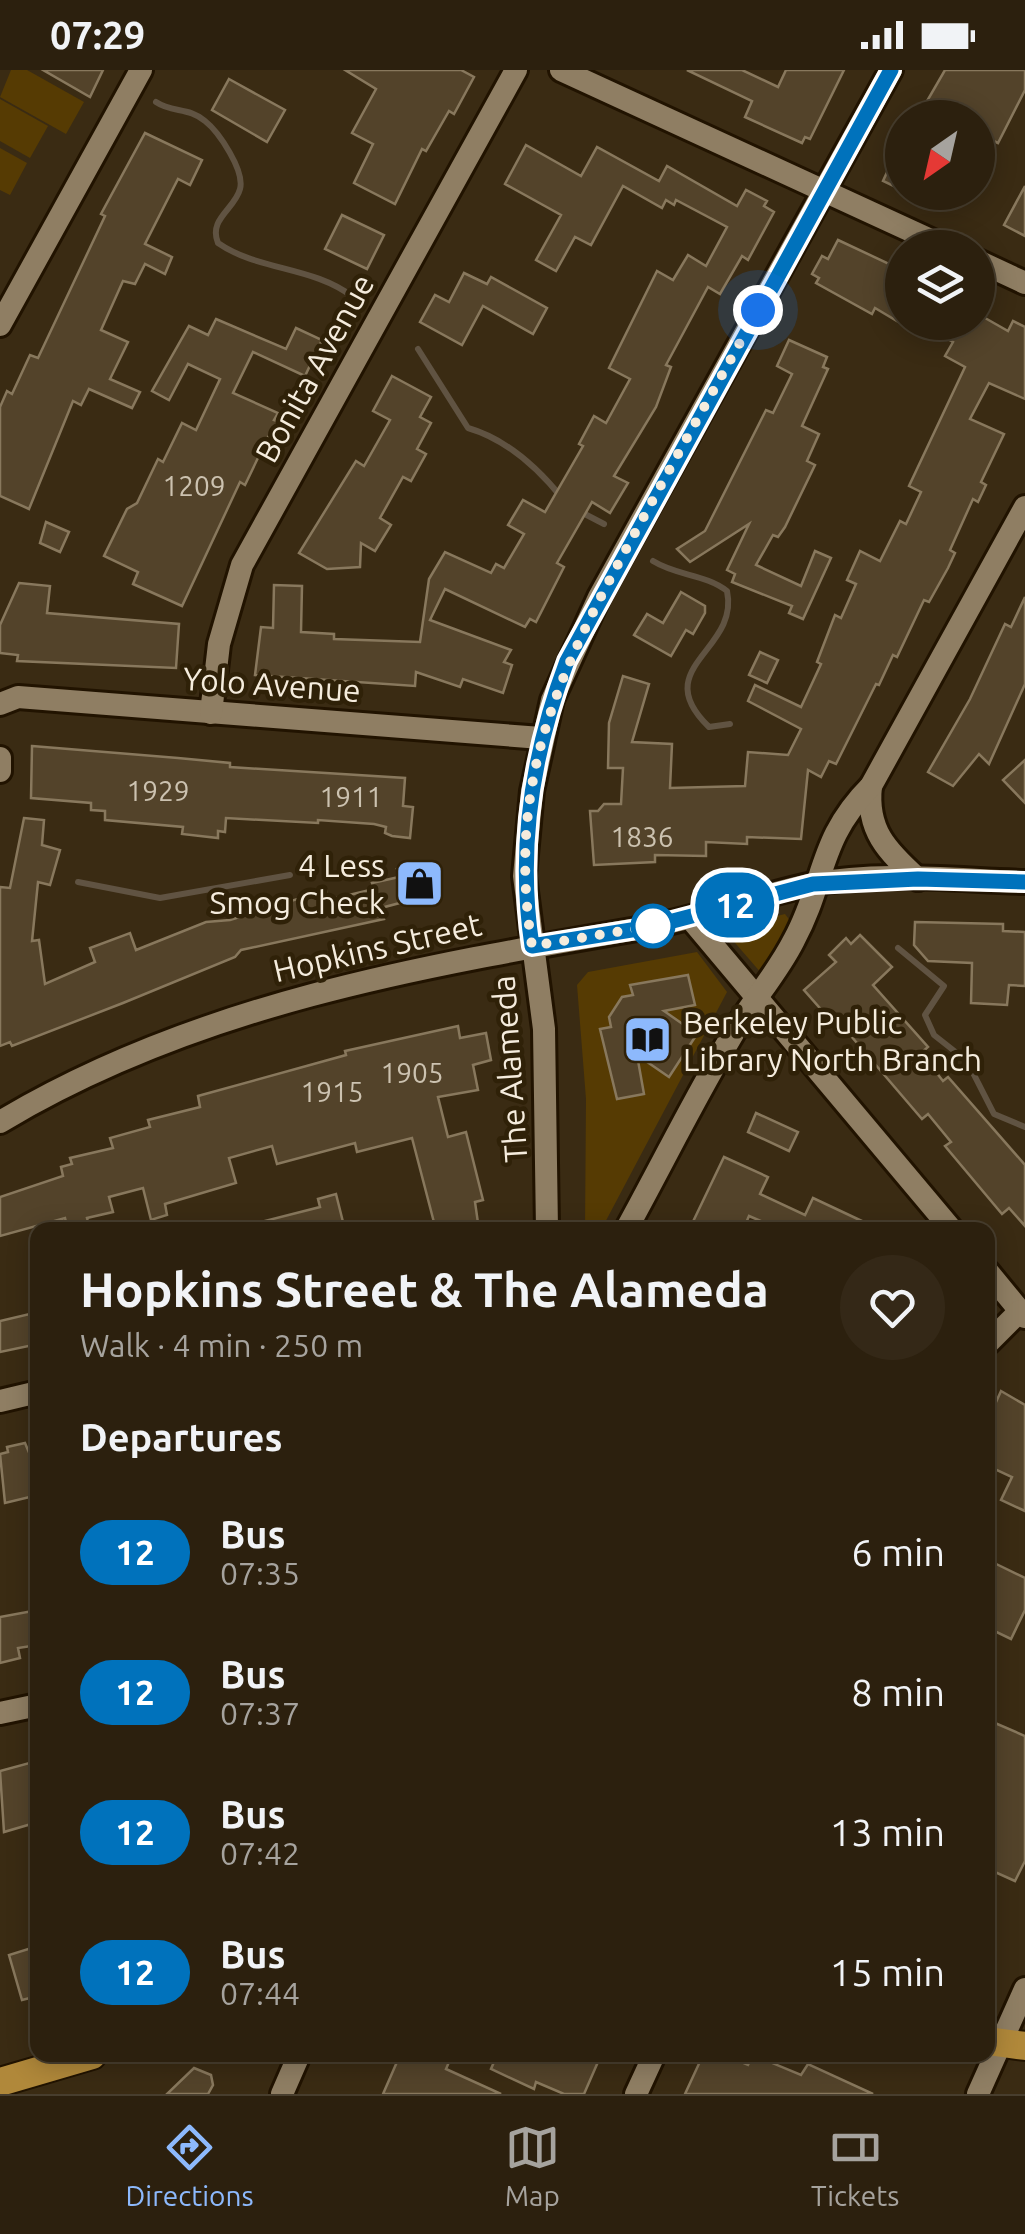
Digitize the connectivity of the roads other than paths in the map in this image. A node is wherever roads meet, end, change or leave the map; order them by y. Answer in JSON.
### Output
{"nodes":[{"id":1,"x":141,"y":70,"type":"edge"},
{"id":2,"x":516,"y":70,"type":"edge"},
{"id":3,"x":561,"y":70,"type":"edge"},
{"id":4,"x":891,"y":70,"type":"edge"},
{"id":5,"x":824,"y":191,"type":"junction"},
{"id":6,"x":909,"y":230,"type":"edge"},
{"id":7,"x":995,"y":269,"type":"edge"},
{"id":8,"x":1025,"y":283,"type":"edge"},
{"id":9,"x":0,"y":325,"type":"edge"},
{"id":10,"x":1025,"y":507,"type":"edge"},
{"id":11,"x":0,"y":704,"type":"edge"},
{"id":12,"x":211,"y":712,"type":"junction"},
{"id":13,"x":541,"y":738,"type":"junction"},
{"id":14,"x":0,"y":758,"type":"edge"},
{"id":15,"x":0,"y":770,"type":"edge"},
{"id":16,"x":871,"y":786,"type":"junction"},
{"id":17,"x":918,"y":879,"type":"junction"},
{"id":18,"x":1025,"y":882,"type":"edge"},
{"id":19,"x":813,"y":884,"type":"junction"},
{"id":20,"x":690,"y":918,"type":"junction"},
{"id":21,"x":532,"y":946,"type":"junction"},
{"id":22,"x":759,"y":997,"type":"junction"},
{"id":23,"x":2,"y":1115,"type":"edge"},
{"id":24,"x":548,"y":1222,"type":"edge"},
{"id":25,"x":630,"y":1222,"type":"edge"},
{"id":26,"x":945,"y":1222,"type":"edge"},
{"id":27,"x":995,"y":1281,"type":"edge"},
{"id":28,"x":1022,"y":1314,"type":"edge"},
{"id":29,"x":995,"y":1336,"type":"edge"},
{"id":30,"x":30,"y":1394,"type":"edge"},
{"id":31,"x":0,"y":1401,"type":"edge"},
{"id":32,"x":30,"y":1707,"type":"edge"},
{"id":33,"x":0,"y":1713,"type":"edge"},
{"id":34,"x":1025,"y":1989,"type":"edge"},
{"id":35,"x":1004,"y":2043,"type":"edge"},
{"id":36,"x":68,"y":2062,"type":"edge"},
{"id":37,"x":296,"y":2062,"type":"edge"},
{"id":38,"x":651,"y":2062,"type":"edge"},
{"id":39,"x":994,"y":2062,"type":"edge"},
{"id":40,"x":0,"y":2082,"type":"edge"},
{"id":41,"x":282,"y":2094,"type":"edge"},
{"id":42,"x":636,"y":2094,"type":"edge"},
{"id":43,"x":978,"y":2094,"type":"edge"}],
"edges":[{"from":1,"to":9,"type":"street"},
{"from":2,"to":12,"type":"street","name":"Bonita Avenue"},
{"from":3,"to":5,"type":"street"},
{"from":4,"to":5,"type":"street","name":"The Alameda"},
{"from":5,"to":6,"type":"street"},
{"from":5,"to":13,"type":"street","name":"The Alameda"},
{"from":7,"to":8,"type":"street"},
{"from":10,"to":16,"type":"street"},
{"from":11,"to":12,"type":"street","name":"Yolo Avenue"},
{"from":12,"to":13,"type":"street","name":"Yolo Avenue"},
{"from":13,"to":21,"type":"street","name":"The Alameda"},
{"from":14,"to":15,"type":"street"},
{"from":16,"to":17,"type":"street"},
{"from":16,"to":19,"type":"street"},
{"from":17,"to":18,"type":"street","name":"Hopkins Street"},
{"from":17,"to":19,"type":"street","name":"Hopkins Street"},
{"from":19,"to":20,"type":"street","name":"Hopkins Street"},
{"from":19,"to":22,"type":"street"},
{"from":20,"to":21,"type":"street","name":"Hopkins Street"},
{"from":20,"to":22,"type":"street"},
{"from":21,"to":23,"type":"street","name":"Hopkins Street"},
{"from":21,"to":24,"type":"street","name":"The Alameda"},
{"from":22,"to":25,"type":"street"},
{"from":22,"to":26,"type":"street"},
{"from":27,"to":28,"type":"street"},
{"from":28,"to":29,"type":"street"},
{"from":30,"to":31,"type":"street"},
{"from":32,"to":33,"type":"street"},
{"from":34,"to":35,"type":"street"},
{"from":36,"to":40,"type":"main road"},
{"from":37,"to":41,"type":"street"},
{"from":38,"to":42,"type":"street"},
{"from":39,"to":43,"type":"street"}]}
